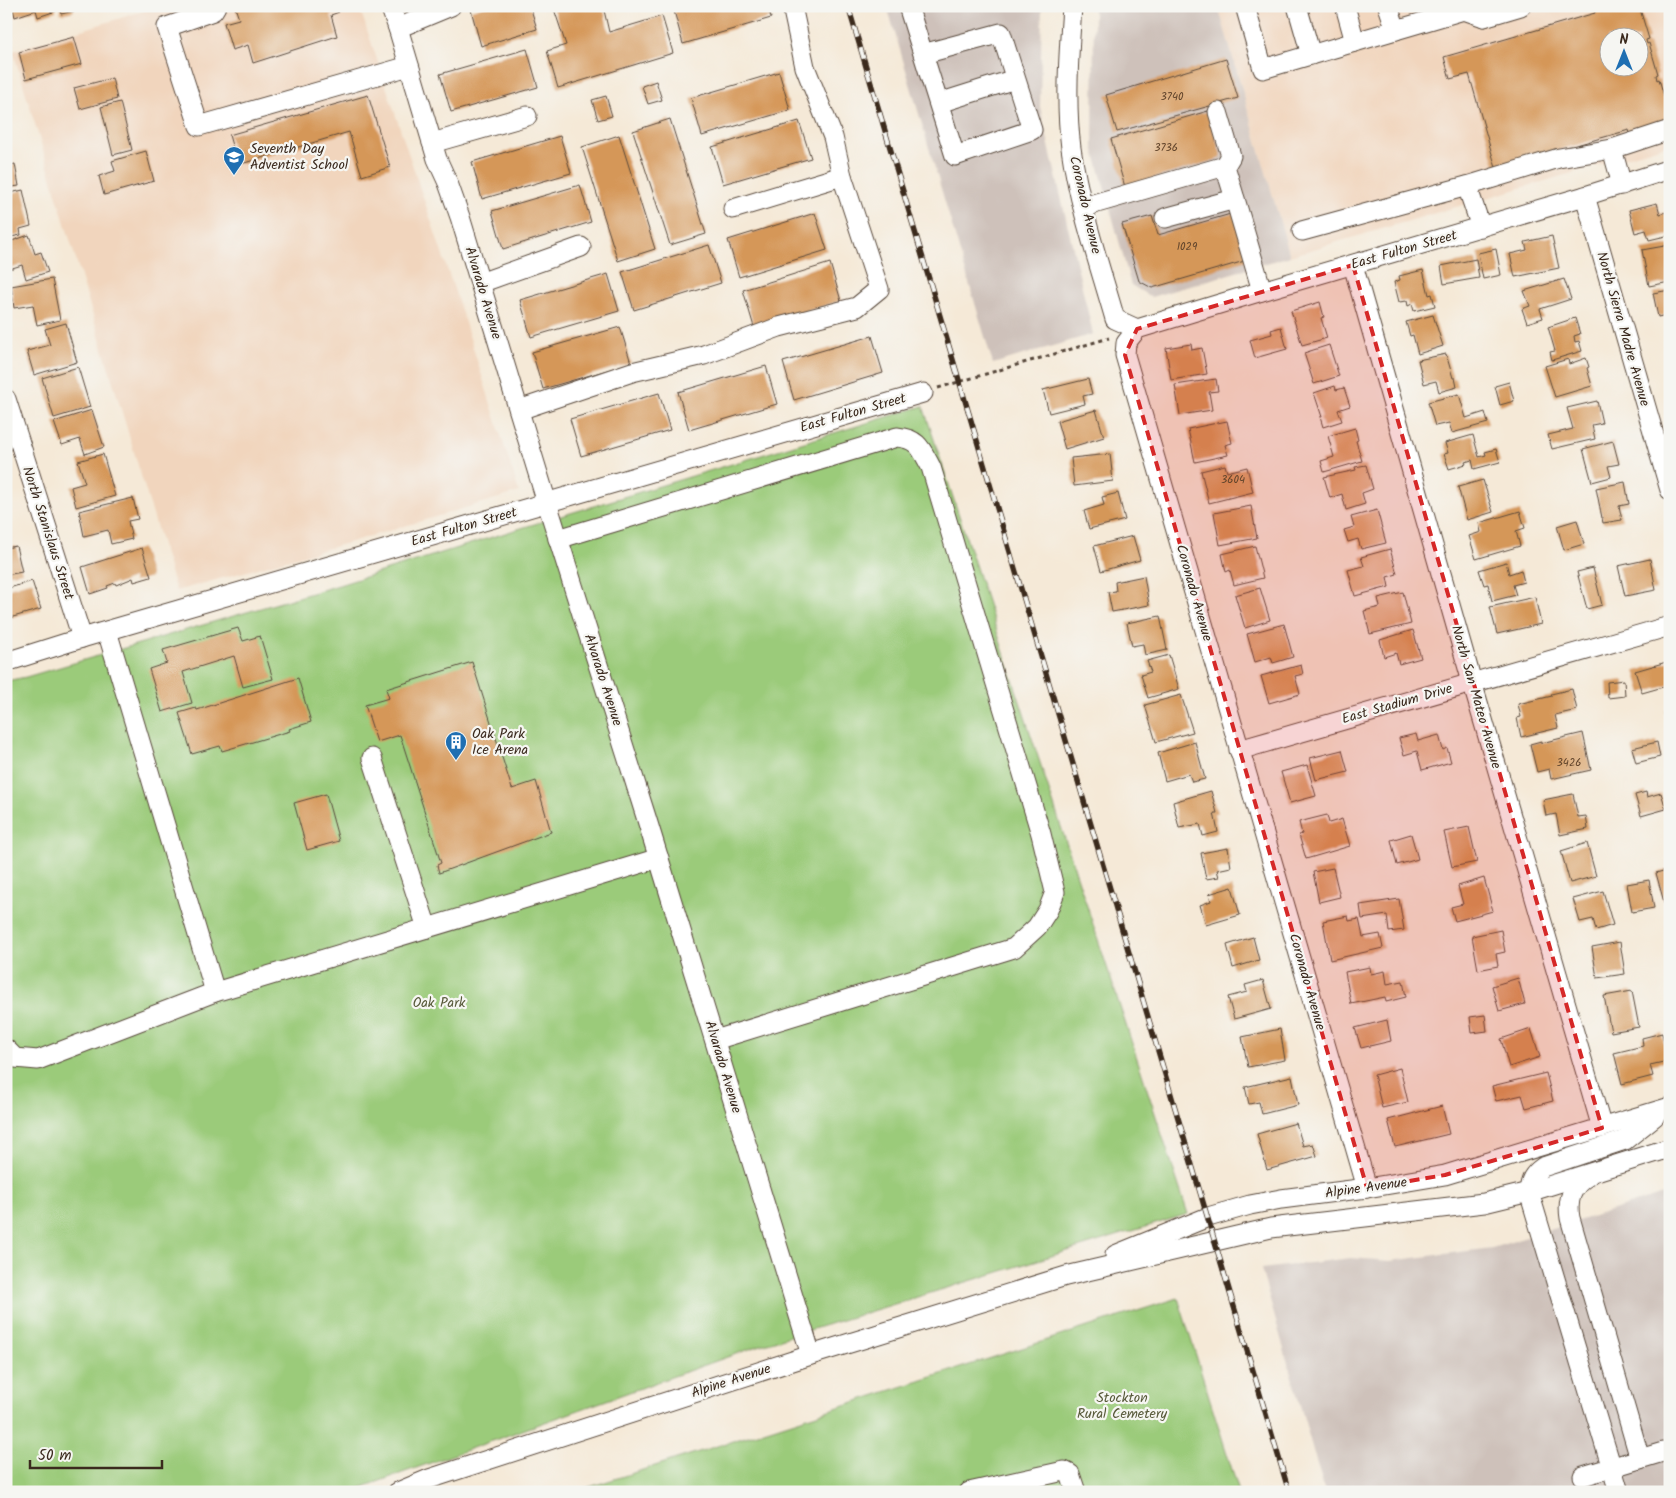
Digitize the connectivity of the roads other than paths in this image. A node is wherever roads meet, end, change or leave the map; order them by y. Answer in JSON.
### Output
{"nodes":[{"id":1,"x":216,"y":6,"type":"edge"},
{"id":2,"x":390,"y":6,"type":"edge"},
{"id":3,"x":451,"y":6,"type":"edge"},
{"id":4,"x":792,"y":6,"type":"edge"},
{"id":5,"x":908,"y":6,"type":"edge"},
{"id":6,"x":1072,"y":6,"type":"edge"},
{"id":7,"x":1245,"y":6,"type":"edge"},
{"id":8,"x":1297,"y":6,"type":"edge"},
{"id":9,"x":1345,"y":6,"type":"edge"},
{"id":10,"x":1388,"y":6,"type":"edge"},
{"id":11,"x":1520,"y":6,"type":"edge"},
{"id":12,"x":1436,"y":12,"type":"edge"},
{"id":13,"x":1482,"y":12,"type":"edge"},
{"id":14,"x":398,"y":28,"type":"junction"},
{"id":15,"x":1396,"y":30,"type":"junction"},
{"id":16,"x":1355,"y":42,"type":"junction"},
{"id":17,"x":923,"y":54,"type":"junction"},
{"id":18,"x":1311,"y":55,"type":"junction"},
{"id":19,"x":409,"y":66,"type":"junction"},
{"id":20,"x":1015,"y":79,"type":"junction"},
{"id":21,"x":939,"y":103,"type":"junction"},
{"id":22,"x":1218,"y":112,"type":"dead end"},
{"id":23,"x":527,"y":116,"type":"dead end"},
{"id":24,"x":1670,"y":130,"type":"edge"},
{"id":25,"x":432,"y":143,"type":"junction"},
{"id":26,"x":1612,"y":149,"type":"junction"},
{"id":27,"x":1226,"y":166,"type":"junction"},
{"id":28,"x":1670,"y":169,"type":"edge"},
{"id":29,"x":842,"y":176,"type":"junction"},
{"id":30,"x":1622,"y":185,"type":"junction"},
{"id":31,"x":1468,"y":186,"type":"junction"},
{"id":32,"x":1585,"y":196,"type":"junction"},
{"id":33,"x":1235,"y":199,"type":"junction"},
{"id":34,"x":1083,"y":207,"type":"junction"},
{"id":35,"x":733,"y":210,"type":"dead end"},
{"id":36,"x":1165,"y":218,"type":"dead end"},
{"id":37,"x":1481,"y":227,"type":"junction"},
{"id":38,"x":1302,"y":231,"type":"dead end"},
{"id":39,"x":581,"y":247,"type":"dead end"},
{"id":40,"x":1353,"y":265,"type":"junction"},
{"id":41,"x":480,"y":284,"type":"junction"},
{"id":42,"x":1262,"y":291,"type":"junction"},
{"id":43,"x":1137,"y":330,"type":"junction"},
{"id":44,"x":922,"y":393,"type":"road end"},
{"id":45,"x":6,"y":399,"type":"edge"},
{"id":46,"x":519,"y":410,"type":"junction"},
{"id":47,"x":1670,"y":490,"type":"edge"},
{"id":48,"x":547,"y":503,"type":"junction"},
{"id":49,"x":558,"y":539,"type":"junction"},
{"id":50,"x":1670,"y":626,"type":"edge"},
{"id":51,"x":107,"y":631,"type":"junction"},
{"id":52,"x":82,"y":638,"type":"junction"},
{"id":53,"x":6,"y":662,"type":"edge"},
{"id":54,"x":1472,"y":682,"type":"junction"},
{"id":55,"x":1239,"y":750,"type":"junction"},
{"id":56,"x":372,"y":758,"type":"dead end"},
{"id":57,"x":659,"y":858,"type":"junction"},
{"id":58,"x":427,"y":928,"type":"junction"},
{"id":59,"x":215,"y":992,"type":"junction"},
{"id":60,"x":715,"y":1040,"type":"junction"},
{"id":61,"x":6,"y":1049,"type":"edge"},
{"id":62,"x":1667,"y":1108,"type":"edge"},
{"id":63,"x":1602,"y":1128,"type":"junction"},
{"id":64,"x":1670,"y":1148,"type":"edge"},
{"id":65,"x":1592,"y":1173,"type":"junction"},
{"id":66,"x":1367,"y":1188,"type":"junction"},
{"id":67,"x":1529,"y":1192,"type":"junction"},
{"id":68,"x":1066,"y":1276,"type":"junction"},
{"id":69,"x":811,"y":1355,"type":"junction"},
{"id":70,"x":1670,"y":1453,"type":"edge"},
{"id":71,"x":1640,"y":1459,"type":"junction"},
{"id":72,"x":1612,"y":1468,"type":"junction"},
{"id":73,"x":1583,"y":1476,"type":"dead end"},
{"id":74,"x":398,"y":1492,"type":"edge"},
{"id":75,"x":969,"y":1492,"type":"edge"},
{"id":76,"x":1076,"y":1492,"type":"edge"},
{"id":77,"x":1619,"y":1492,"type":"edge"}],
"edges":[{"from":1,"to":19,"type":"street"},
{"from":2,"to":14,"type":"street","name":"Alvarado Avenue"},
{"from":3,"to":14,"type":"street"},
{"from":4,"to":29,"type":"street"},
{"from":5,"to":17,"type":"street"},
{"from":6,"to":34,"type":"street","name":"Coronado Avenue"},
{"from":7,"to":18,"type":"street"},
{"from":8,"to":18,"type":"street"},
{"from":9,"to":16,"type":"street"},
{"from":10,"to":15,"type":"street"},
{"from":11,"to":13,"type":"street"},
{"from":12,"to":13,"type":"street"},
{"from":12,"to":15,"type":"street"},
{"from":14,"to":19,"type":"street","name":"Alvarado Avenue"},
{"from":15,"to":16,"type":"street"},
{"from":16,"to":18,"type":"street"},
{"from":17,"to":20,"type":"street"},
{"from":17,"to":21,"type":"street"},
{"from":19,"to":25,"type":"street","name":"Alvarado Avenue"},
{"from":20,"to":21,"type":"street"},
{"from":20,"to":21,"type":"street"},
{"from":22,"to":27,"type":"street"},
{"from":23,"to":25,"type":"street"},
{"from":24,"to":26,"type":"street"},
{"from":25,"to":41,"type":"street","name":"Alvarado Avenue"},
{"from":26,"to":30,"type":"street"},
{"from":26,"to":31,"type":"street"},
{"from":27,"to":33,"type":"street"},
{"from":27,"to":34,"type":"street"},
{"from":28,"to":30,"type":"street","name":"East Fulton Street"},
{"from":29,"to":35,"type":"street"},
{"from":29,"to":46,"type":"street"},
{"from":30,"to":32,"type":"street","name":"East Fulton Street"},
{"from":31,"to":37,"type":"street"},
{"from":31,"to":38,"type":"street"},
{"from":32,"to":37,"type":"street","name":"East Fulton Street"},
{"from":32,"to":47,"type":"street","name":"North Sierra Madre Avenue"},
{"from":33,"to":36,"type":"street"},
{"from":33,"to":42,"type":"street"},
{"from":34,"to":43,"type":"street","name":"Coronado Avenue"},
{"from":37,"to":40,"type":"street","name":"East Fulton Street"},
{"from":39,"to":41,"type":"street"},
{"from":40,"to":42,"type":"street","name":"East Fulton Street"},
{"from":40,"to":54,"type":"street","name":"North San Mateo Avenue"},
{"from":41,"to":46,"type":"street","name":"Alvarado Avenue"},
{"from":42,"to":43,"type":"street","name":"East Fulton Street"},
{"from":43,"to":55,"type":"street","name":"Coronado Avenue"},
{"from":44,"to":48,"type":"street","name":"East Fulton Street"},
{"from":45,"to":52,"type":"street","name":"North Stanislaus Street"},
{"from":46,"to":48,"type":"street","name":"Alvarado Avenue"},
{"from":48,"to":49,"type":"street","name":"Alvarado Avenue"},
{"from":48,"to":51,"type":"street","name":"East Fulton Street"},
{"from":49,"to":57,"type":"street","name":"Alvarado Avenue"},
{"from":49,"to":60,"type":"street"},
{"from":50,"to":54,"type":"street","name":"East Stadium Drive"},
{"from":51,"to":52,"type":"street","name":"East Fulton Street"},
{"from":51,"to":59,"type":"street"},
{"from":52,"to":53,"type":"street","name":"East Fulton Street"},
{"from":54,"to":55,"type":"street","name":"East Stadium Drive"},
{"from":54,"to":63,"type":"street","name":"North San Mateo Avenue"},
{"from":55,"to":66,"type":"street","name":"Coronado Avenue"},
{"from":56,"to":58,"type":"street"},
{"from":57,"to":58,"type":"street"},
{"from":57,"to":60,"type":"street","name":"Alvarado Avenue"},
{"from":58,"to":59,"type":"street"},
{"from":59,"to":61,"type":"street"},
{"from":60,"to":69,"type":"street","name":"Alvarado Avenue"},
{"from":62,"to":63,"type":"street","name":"Alpine Avenue"},
{"from":62,"to":67,"type":"street"},
{"from":63,"to":66,"type":"street","name":"Alpine Avenue"},
{"from":64,"to":65,"type":"street","name":"Alpine Avenue"},
{"from":65,"to":67,"type":"street","name":"Alpine Avenue"},
{"from":65,"to":71,"type":"street"},
{"from":66,"to":68,"type":"street","name":"Alpine Avenue"},
{"from":67,"to":68,"type":"street","name":"Alpine Avenue"},
{"from":67,"to":72,"type":"street"},
{"from":68,"to":69,"type":"street","name":"Alpine Avenue"},
{"from":69,"to":74,"type":"street","name":"Alpine Avenue"},
{"from":70,"to":71,"type":"street"},
{"from":71,"to":72,"type":"street"},
{"from":72,"to":73,"type":"street"},
{"from":72,"to":77,"type":"street"},
{"from":75,"to":76,"type":"street"}]}
